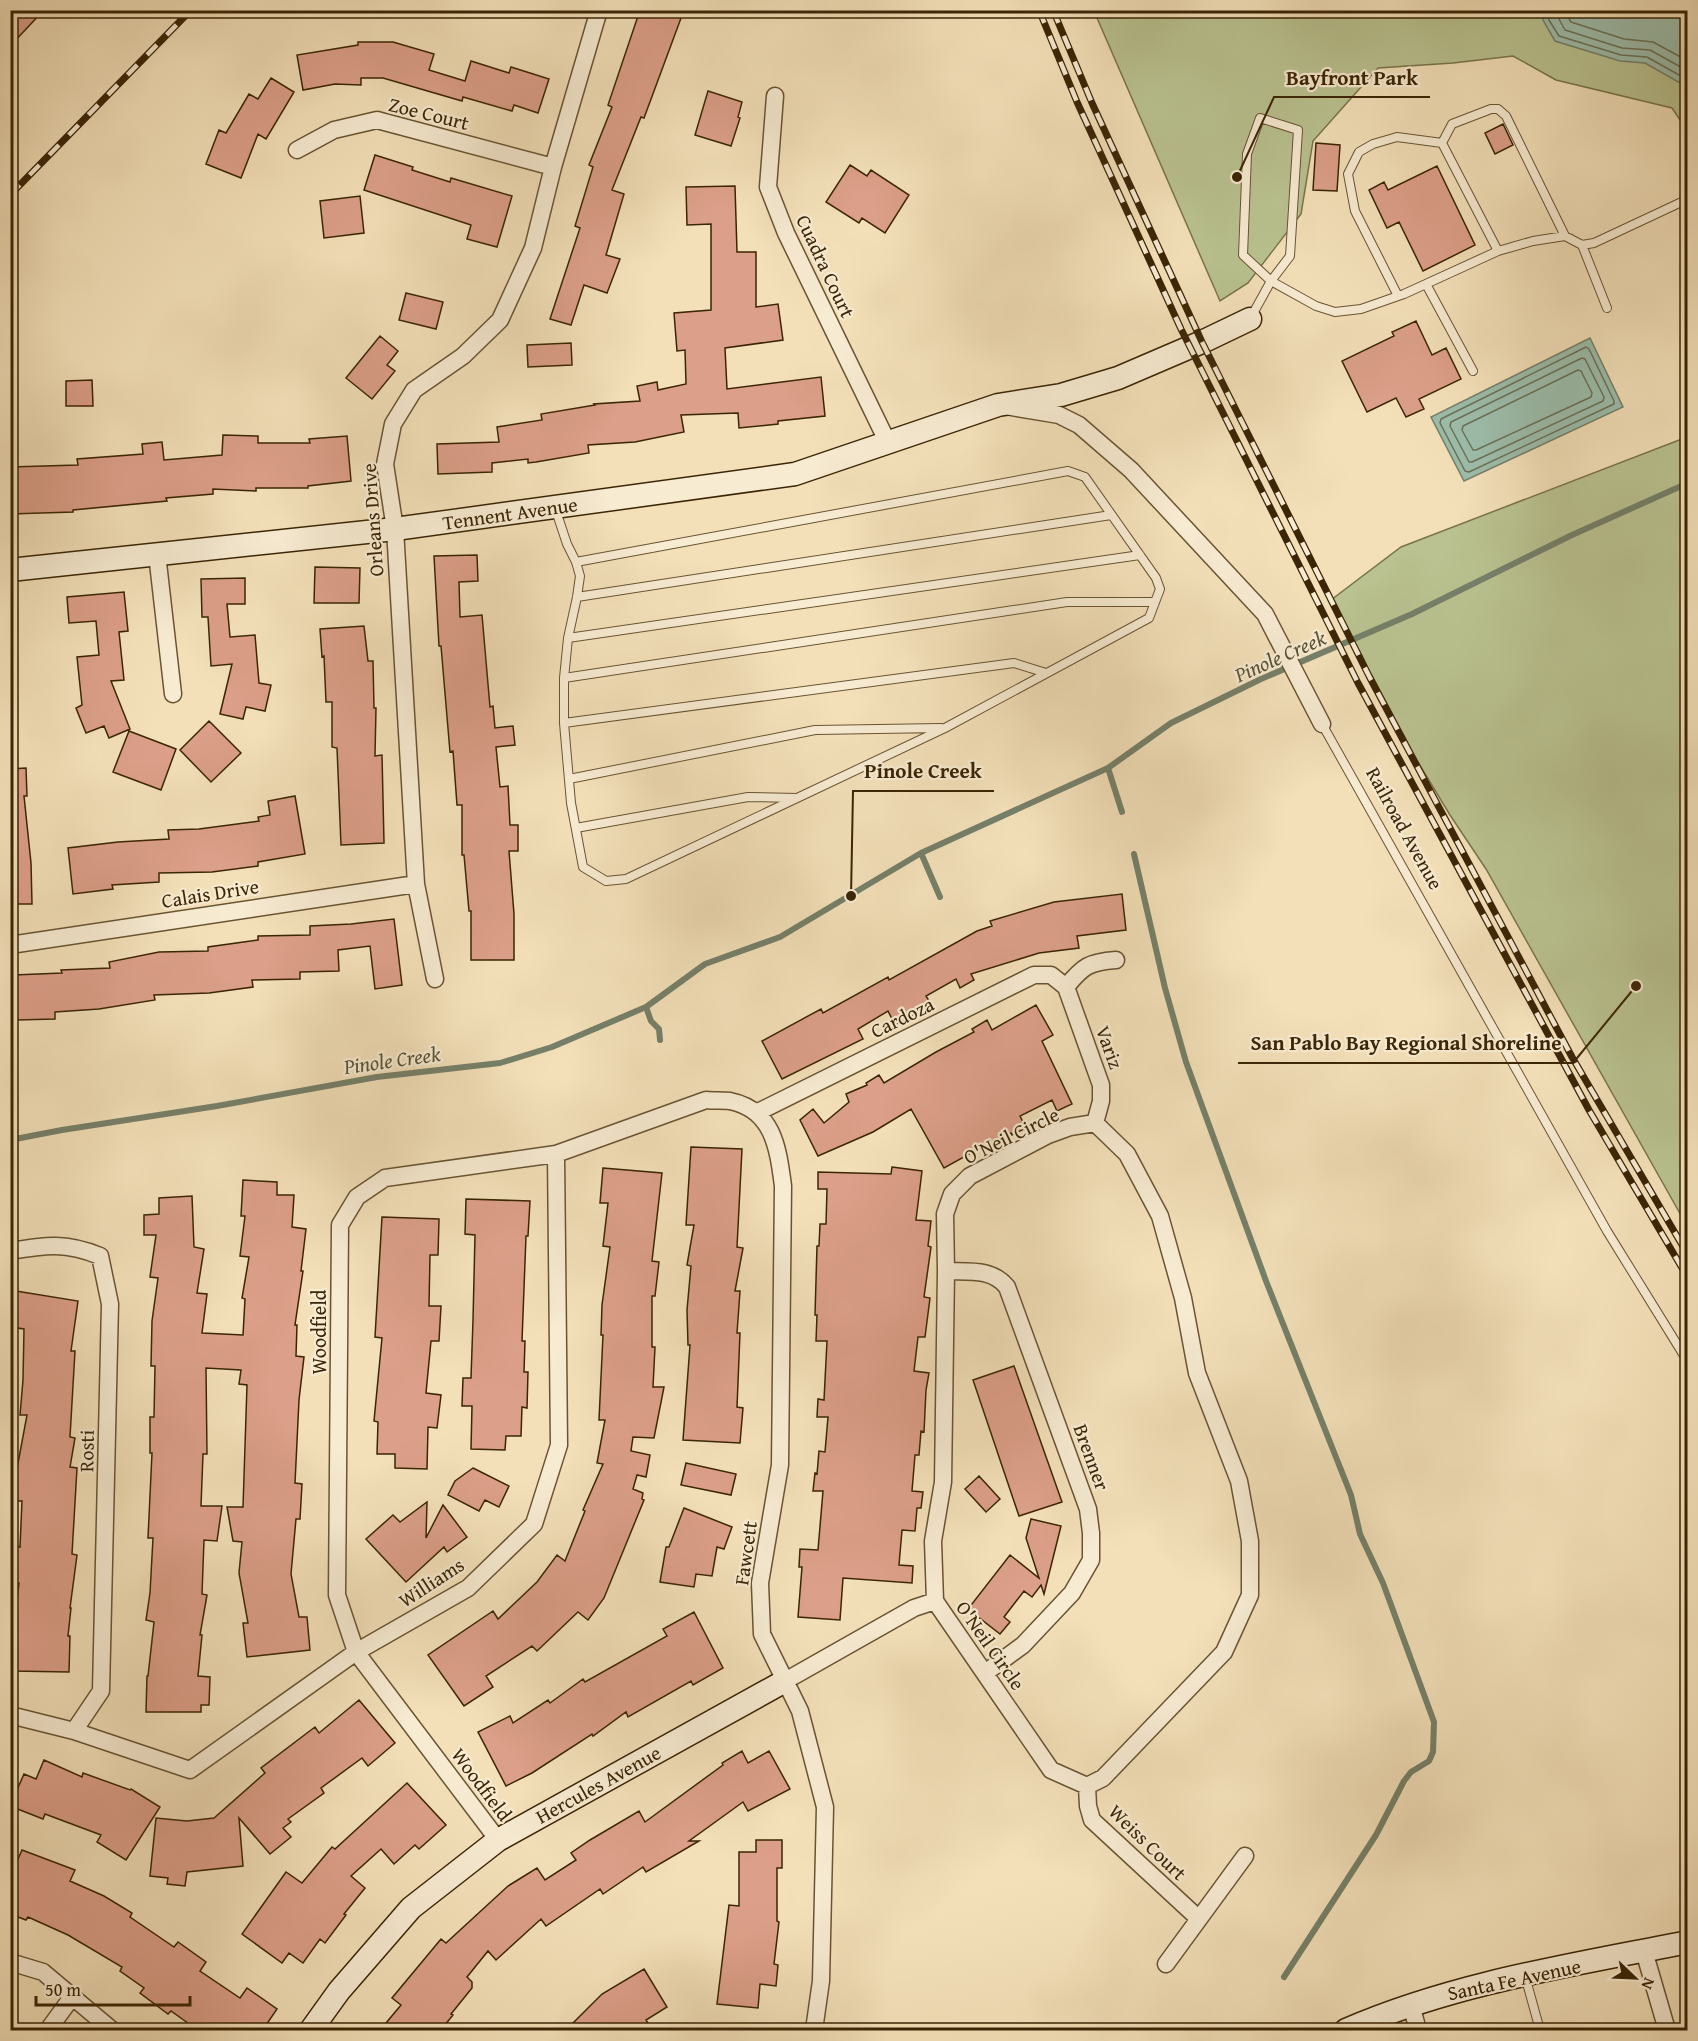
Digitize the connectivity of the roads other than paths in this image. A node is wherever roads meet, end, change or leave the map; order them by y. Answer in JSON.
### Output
{"nodes":[{"id":1,"x":598,"y":10,"type":"edge"},
{"id":2,"x":775,"y":96,"type":"dead end"},
{"id":3,"x":1442,"y":143,"type":"junction"},
{"id":4,"x":297,"y":150,"type":"dead end"},
{"id":5,"x":553,"y":167,"type":"junction"},
{"id":6,"x":1688,"y":199,"type":"edge"},
{"id":7,"x":1565,"y":237,"type":"junction"},
{"id":8,"x":1582,"y":245,"type":"junction"},
{"id":9,"x":1498,"y":251,"type":"junction"},
{"id":10,"x":1271,"y":281,"type":"junction"},
{"id":11,"x":1426,"y":284,"type":"junction"},
{"id":12,"x":1398,"y":296,"type":"junction"},
{"id":13,"x":1607,"y":308,"type":"dead end"},
{"id":14,"x":1250,"y":319,"type":"joint"},
{"id":15,"x":1473,"y":371,"type":"dead end"},
{"id":16,"x":998,"y":405,"type":"junction"},
{"id":17,"x":888,"y":443,"type":"junction"},
{"id":18,"x":555,"y":507,"type":"junction"},
{"id":19,"x":1112,"y":515,"type":"junction"},
{"id":20,"x":395,"y":529,"type":"junction"},
{"id":21,"x":156,"y":554,"type":"junction"},
{"id":22,"x":1140,"y":555,"type":"junction"},
{"id":23,"x":576,"y":562,"type":"junction"},
{"id":24,"x":10,"y":570,"type":"edge"},
{"id":25,"x":577,"y":597,"type":"junction"},
{"id":26,"x":1155,"y":602,"type":"junction"},
{"id":27,"x":568,"y":638,"type":"junction"},
{"id":28,"x":1047,"y":673,"type":"junction"},
{"id":29,"x":564,"y":678,"type":"junction"},
{"id":30,"x":173,"y":694,"type":"dead end"},
{"id":31,"x":564,"y":723,"type":"junction"},
{"id":32,"x":1322,"y":724,"type":"joint"},
{"id":33,"x":945,"y":728,"type":"junction"},
{"id":34,"x":569,"y":779,"type":"junction"},
{"id":35,"x":799,"y":798,"type":"junction"},
{"id":36,"x":576,"y":828,"type":"junction"},
{"id":37,"x":416,"y":884,"type":"junction"},
{"id":38,"x":10,"y":945,"type":"edge"},
{"id":39,"x":1116,"y":960,"type":"dead end"},
{"id":40,"x":435,"y":979,"type":"dead end"},
{"id":41,"x":1066,"y":987,"type":"junction"},
{"id":42,"x":756,"y":1113,"type":"junction"},
{"id":43,"x":1095,"y":1124,"type":"junction"},
{"id":44,"x":556,"y":1154,"type":"junction"},
{"id":45,"x":10,"y":1251,"type":"edge"},
{"id":46,"x":946,"y":1271,"type":"junction"},
{"id":47,"x":1688,"y":1362,"type":"edge"},
{"id":48,"x":935,"y":1601,"type":"junction"},
{"id":49,"x":356,"y":1652,"type":"junction"},
{"id":50,"x":985,"y":1673,"type":"junction"},
{"id":51,"x":785,"y":1681,"type":"junction"},
{"id":52,"x":10,"y":1715,"type":"edge"},
{"id":53,"x":74,"y":1731,"type":"junction"},
{"id":54,"x":1087,"y":1786,"type":"junction"},
{"id":55,"x":498,"y":1840,"type":"junction"},
{"id":56,"x":1245,"y":1856,"type":"dead end"},
{"id":57,"x":1199,"y":1919,"type":"junction"},
{"id":58,"x":1688,"y":1942,"type":"edge"},
{"id":59,"x":1644,"y":1951,"type":"junction"},
{"id":60,"x":10,"y":1962,"type":"edge"},
{"id":61,"x":1166,"y":1964,"type":"dead end"},
{"id":62,"x":1524,"y":1976,"type":"junction"},
{"id":63,"x":72,"y":1997,"type":"junction"},
{"id":64,"x":1411,"y":2005,"type":"junction"},
{"id":65,"x":48,"y":2031,"type":"edge"},
{"id":66,"x":112,"y":2031,"type":"edge"},
{"id":67,"x":311,"y":2031,"type":"edge"},
{"id":68,"x":814,"y":2031,"type":"edge"},
{"id":69,"x":1346,"y":2031,"type":"edge"},
{"id":70,"x":1418,"y":2031,"type":"edge"},
{"id":71,"x":1540,"y":2031,"type":"edge"},
{"id":72,"x":1667,"y":2031,"type":"edge"}],
"edges":[{"from":1,"to":5,"type":"street","name":"Orleans Drive"},
{"from":2,"to":17,"type":"street","name":"Cuadra Court"},
{"from":3,"to":7,"type":"lane"},
{"from":3,"to":9,"type":"lane"},
{"from":3,"to":12,"type":"lane"},
{"from":4,"to":5,"type":"street","name":"Zoe Court"},
{"from":5,"to":20,"type":"street","name":"Orleans Drive"},
{"from":6,"to":8,"type":"lane"},
{"from":7,"to":8,"type":"lane"},
{"from":7,"to":9,"type":"lane"},
{"from":8,"to":13,"type":"lane"},
{"from":9,"to":11,"type":"lane"},
{"from":10,"to":10,"type":"lane"},
{"from":10,"to":12,"type":"lane"},
{"from":10,"to":14,"type":"lane"},
{"from":11,"to":12,"type":"lane"},
{"from":11,"to":15,"type":"lane"},
{"from":14,"to":16,"type":"street","name":"Tennent Avenue"},
{"from":16,"to":17,"type":"street","name":"Tennent Avenue"},
{"from":16,"to":32,"type":"street","name":"Railroad Avenue"},
{"from":17,"to":18,"type":"street","name":"Tennent Avenue"},
{"from":18,"to":20,"type":"street","name":"Tennent Avenue"},
{"from":18,"to":23,"type":"lane"},
{"from":19,"to":22,"type":"lane"},
{"from":19,"to":23,"type":"lane"},
{"from":19,"to":25,"type":"lane"},
{"from":20,"to":21,"type":"street","name":"Tennent Avenue"},
{"from":20,"to":37,"type":"street","name":"Orleans Drive"},
{"from":21,"to":24,"type":"street","name":"Tennent Avenue"},
{"from":21,"to":30,"type":"street"},
{"from":22,"to":26,"type":"lane"},
{"from":22,"to":27,"type":"lane"},
{"from":23,"to":25,"type":"lane"},
{"from":25,"to":27,"type":"lane"},
{"from":26,"to":28,"type":"lane"},
{"from":26,"to":29,"type":"lane"},
{"from":27,"to":29,"type":"lane"},
{"from":28,"to":31,"type":"lane"},
{"from":28,"to":33,"type":"lane"},
{"from":29,"to":31,"type":"lane"},
{"from":31,"to":34,"type":"lane"},
{"from":32,"to":47,"type":"lane","name":"Railroad Avenue"},
{"from":33,"to":34,"type":"lane"},
{"from":33,"to":35,"type":"lane"},
{"from":34,"to":36,"type":"lane"},
{"from":35,"to":36,"type":"lane"},
{"from":35,"to":36,"type":"lane"},
{"from":37,"to":38,"type":"street","name":"Calais Drive"},
{"from":37,"to":40,"type":"street","name":"Orleans Drive"},
{"from":39,"to":41,"type":"street"},
{"from":41,"to":42,"type":"street","name":"Cardoza"},
{"from":41,"to":43,"type":"street","name":"Variz"},
{"from":42,"to":44,"type":"street","name":"Woodfield"},
{"from":42,"to":51,"type":"street","name":"Fawcett"},
{"from":43,"to":46,"type":"street","name":"O'Neil Circle"},
{"from":43,"to":54,"type":"street"},
{"from":44,"to":49,"type":"street","name":"Williams"},
{"from":44,"to":49,"type":"street","name":"Woodfield"},
{"from":45,"to":53,"type":"street","name":"Rosti"},
{"from":46,"to":48,"type":"street","name":"O'Neil Circle"},
{"from":46,"to":50,"type":"street","name":"Brenner"},
{"from":48,"to":50,"type":"street","name":"O'Neil Circle"},
{"from":48,"to":51,"type":"street","name":"Hercules Avenue"},
{"from":49,"to":53,"type":"street","name":"Williams"},
{"from":49,"to":55,"type":"street","name":"Woodfield"},
{"from":50,"to":54,"type":"street","name":"O'Neil Circle"},
{"from":51,"to":55,"type":"street","name":"Hercules Avenue"},
{"from":51,"to":68,"type":"street","name":"Fawcett"},
{"from":52,"to":53,"type":"street","name":"Williams"},
{"from":54,"to":57,"type":"street","name":"Weiss Court"},
{"from":55,"to":67,"type":"street","name":"Hercules Avenue"},
{"from":56,"to":57,"type":"street"},
{"from":57,"to":61,"type":"street"},
{"from":58,"to":59,"type":"street","name":"Santa Fe Avenue"},
{"from":59,"to":62,"type":"street","name":"Santa Fe Avenue"},
{"from":59,"to":72,"type":"street"},
{"from":60,"to":63,"type":"street"},
{"from":62,"to":64,"type":"street","name":"Santa Fe Avenue"},
{"from":62,"to":71,"type":"lane"},
{"from":63,"to":65,"type":"street"},
{"from":63,"to":66,"type":"street"},
{"from":64,"to":69,"type":"street","name":"Santa Fe Avenue"},
{"from":64,"to":70,"type":"street"}]}
